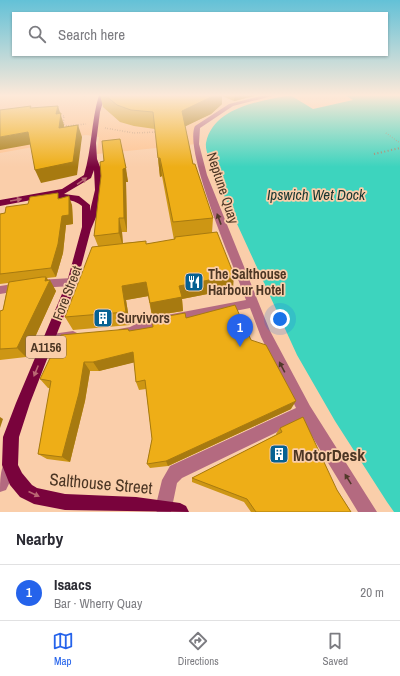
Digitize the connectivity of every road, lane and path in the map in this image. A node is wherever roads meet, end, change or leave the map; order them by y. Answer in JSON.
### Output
{"nodes":[{"id":1,"x":64,"y":119,"type":"edge"},
{"id":2,"x":96,"y":119,"type":"edge"},
{"id":3,"x":207,"y":119,"type":"edge"},
{"id":4,"x":81,"y":124,"type":"dead end"},
{"id":5,"x":94,"y":128,"type":"junction"},
{"id":6,"x":157,"y":132,"type":"edge"},
{"id":7,"x":386,"y":133,"type":"dead end"},
{"id":8,"x":400,"y":143,"type":"edge"},
{"id":9,"x":400,"y":148,"type":"edge"},
{"id":10,"x":374,"y":154,"type":"dead end"},
{"id":11,"x":93,"y":159,"type":"junction"},
{"id":12,"x":32,"y":198,"type":"junction"},
{"id":13,"x":0,"y":203,"type":"edge"},
{"id":14,"x":86,"y":229,"type":"junction"},
{"id":15,"x":72,"y":282,"type":"junction"},
{"id":16,"x":0,"y":290,"type":"edge"},
{"id":17,"x":253,"y":303,"type":"junction"},
{"id":18,"x":109,"y":334,"type":"edge"},
{"id":19,"x":86,"y":336,"type":"edge"},
{"id":20,"x":49,"y":340,"type":"junction"},
{"id":21,"x":306,"y":410,"type":"junction"},
{"id":22,"x":10,"y":465,"type":"junction"},
{"id":23,"x":0,"y":484,"type":"edge"},
{"id":24,"x":91,"y":508,"type":"edge"},
{"id":25,"x":172,"y":510,"type":"edge"},
{"id":26,"x":368,"y":512,"type":"edge"}],
"edges":[{"from":1,"to":4,"type":"path"},
{"from":2,"to":5,"type":"main road","name":"Fore Street","number":"A1156"},
{"from":17,"to":3,"type":"street","name":"Neptune Quay","one_way":true},
{"from":5,"to":6,"type":"path"},
{"from":5,"to":11,"type":"main road","name":"Fore Street","number":"A1156"},
{"from":7,"to":8,"type":"path"},
{"from":9,"to":10,"type":"path"},
{"from":12,"to":11,"type":"main road","number":"A1156","one_way":true},
{"from":11,"to":14,"type":"main road","name":"Fore Street","number":"A1156"},
{"from":13,"to":12,"type":"main road","number":"A1156","one_way":true},
{"from":12,"to":14,"type":"main road"},
{"from":14,"to":15,"type":"main road","name":"Fore Street","number":"A1156"},
{"from":15,"to":16,"type":"street"},
{"from":15,"to":20,"type":"main road","name":"Fore Street","number":"A1156"},
{"from":17,"to":18,"type":"street"},
{"from":21,"to":17,"type":"street","name":"Neptune Quay","one_way":true},
{"from":19,"to":20,"type":"street"},
{"from":20,"to":22,"type":"main road","name":"Fore Street","number":"A1156","one_way":true},
{"from":21,"to":25,"type":"street"},
{"from":26,"to":21,"type":"street","name":"Neptune Quay","one_way":true},
{"from":22,"to":23,"type":"street","name":"Fore Street"},
{"from":22,"to":24,"type":"main road","name":"Salthouse Street","number":"A1156","one_way":true},
{"from":24,"to":25,"type":"main road","name":"Salthouse Street","number":"A1156"}]}
